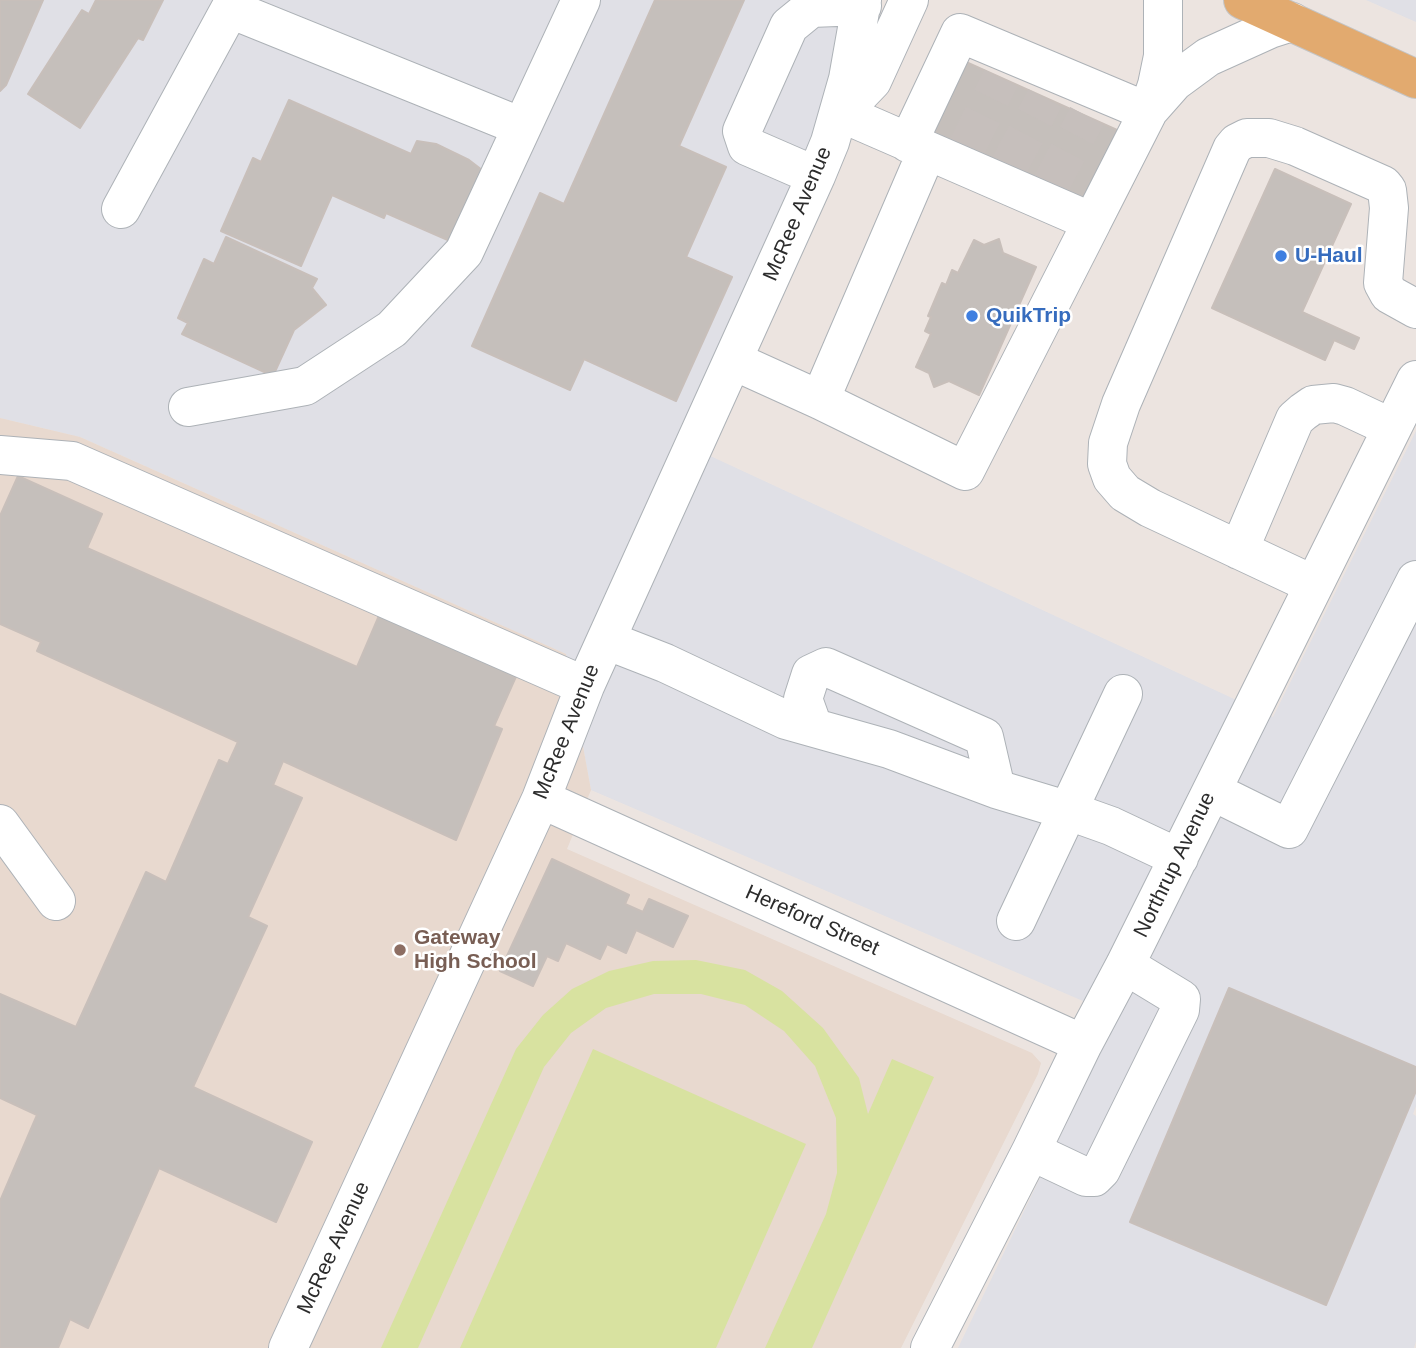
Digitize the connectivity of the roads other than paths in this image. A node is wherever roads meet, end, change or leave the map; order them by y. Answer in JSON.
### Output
{"nodes":[{"id":1,"x":581,"y":0,"type":"edge"},
{"id":2,"x":909,"y":0,"type":"edge"},
{"id":3,"x":1163,"y":0,"type":"edge"},
{"id":4,"x":1243,"y":0,"type":"edge"},
{"id":5,"x":862,"y":3,"type":"edge"},
{"id":6,"x":1292,"y":22,"type":"junction"},
{"id":7,"x":1416,"y":79,"type":"edge"},
{"id":8,"x":839,"y":112,"type":"junction"},
{"id":9,"x":1147,"y":112,"type":"junction"},
{"id":10,"x":522,"y":127,"type":"junction"},
{"id":11,"x":940,"y":152,"type":"junction"},
{"id":12,"x":816,"y":176,"type":"junction"},
{"id":13,"x":121,"y":209,"type":"dead end"},
{"id":14,"x":1092,"y":222,"type":"junction"},
{"id":15,"x":1416,"y":309,"type":"edge"},
{"id":16,"x":734,"y":361,"type":"junction"},
{"id":17,"x":1416,"y":380,"type":"edge"},
{"id":18,"x":820,"y":400,"type":"junction"},
{"id":19,"x":188,"y":407,"type":"dead end"},
{"id":20,"x":1392,"y":428,"type":"junction"},
{"id":21,"x":0,"y":455,"type":"edge"},
{"id":22,"x":1239,"y":550,"type":"junction"},
{"id":23,"x":1416,"y":580,"type":"edge"},
{"id":24,"x":1314,"y":585,"type":"junction"},
{"id":25,"x":606,"y":640,"type":"junction"},
{"id":26,"x":585,"y":685,"type":"junction"},
{"id":27,"x":1123,"y":694,"type":"dead end"},
{"id":28,"x":813,"y":727,"type":"junction"},
{"id":29,"x":996,"y":789,"type":"junction"},
{"id":30,"x":1212,"y":791,"type":"junction"},
{"id":31,"x":541,"y":799,"type":"junction"},
{"id":32,"x":1069,"y":811,"type":"junction"},
{"id":33,"x":0,"y":824,"type":"edge"},
{"id":34,"x":1179,"y":858,"type":"junction"},
{"id":35,"x":56,"y":901,"type":"dead end"},
{"id":36,"x":1016,"y":921,"type":"dead end"},
{"id":37,"x":1125,"y":965,"type":"junction"},
{"id":38,"x":1083,"y":1044,"type":"junction"},
{"id":39,"x":1031,"y":1151,"type":"junction"},
{"id":40,"x":288,"y":1348,"type":"edge"},
{"id":41,"x":930,"y":1348,"type":"edge"}],
"edges":[{"from":1,"to":10,"type":"street"},
{"from":2,"to":8,"type":"street","name":"McRee Avenue"},
{"from":3,"to":9,"type":"street"},
{"from":4,"to":6,"type":"main road"},
{"from":5,"to":8,"type":"street","name":"McRee Avenue"},
{"from":5,"to":12,"type":"street"},
{"from":6,"to":7,"type":"main road"},
{"from":6,"to":9,"type":"street"},
{"from":8,"to":11,"type":"street"},
{"from":8,"to":12,"type":"street","name":"McRee Avenue"},
{"from":9,"to":11,"type":"street"},
{"from":9,"to":14,"type":"street"},
{"from":10,"to":13,"type":"street"},
{"from":10,"to":19,"type":"street"},
{"from":11,"to":14,"type":"street"},
{"from":11,"to":18,"type":"street"},
{"from":12,"to":16,"type":"street","name":"McRee Avenue"},
{"from":14,"to":18,"type":"street"},
{"from":15,"to":22,"type":"street"},
{"from":16,"to":18,"type":"street"},
{"from":16,"to":25,"type":"street","name":"McRee Avenue"},
{"from":17,"to":20,"type":"street","name":"Northrup Avenue"},
{"from":20,"to":22,"type":"street"},
{"from":20,"to":24,"type":"street","name":"Northrup Avenue"},
{"from":21,"to":26,"type":"street"},
{"from":22,"to":24,"type":"street"},
{"from":23,"to":30,"type":"street"},
{"from":24,"to":30,"type":"street","name":"Northrup Avenue"},
{"from":25,"to":26,"type":"street","name":"McRee Avenue"},
{"from":25,"to":28,"type":"street"},
{"from":26,"to":31,"type":"street","name":"McRee Avenue"},
{"from":27,"to":32,"type":"street"},
{"from":28,"to":29,"type":"street"},
{"from":28,"to":29,"type":"street"},
{"from":29,"to":32,"type":"street"},
{"from":30,"to":34,"type":"street","name":"Northrup Avenue"},
{"from":31,"to":38,"type":"street","name":"Hereford Street"},
{"from":31,"to":40,"type":"street","name":"McRee Avenue"},
{"from":32,"to":34,"type":"street"},
{"from":32,"to":36,"type":"street"},
{"from":33,"to":35,"type":"street"},
{"from":34,"to":37,"type":"street","name":"Northrup Avenue"},
{"from":37,"to":38,"type":"street","name":"Northrup Avenue"},
{"from":37,"to":39,"type":"street"},
{"from":38,"to":39,"type":"street","name":"Northrup Avenue"},
{"from":39,"to":41,"type":"street","name":"Northrup Avenue"}]}
